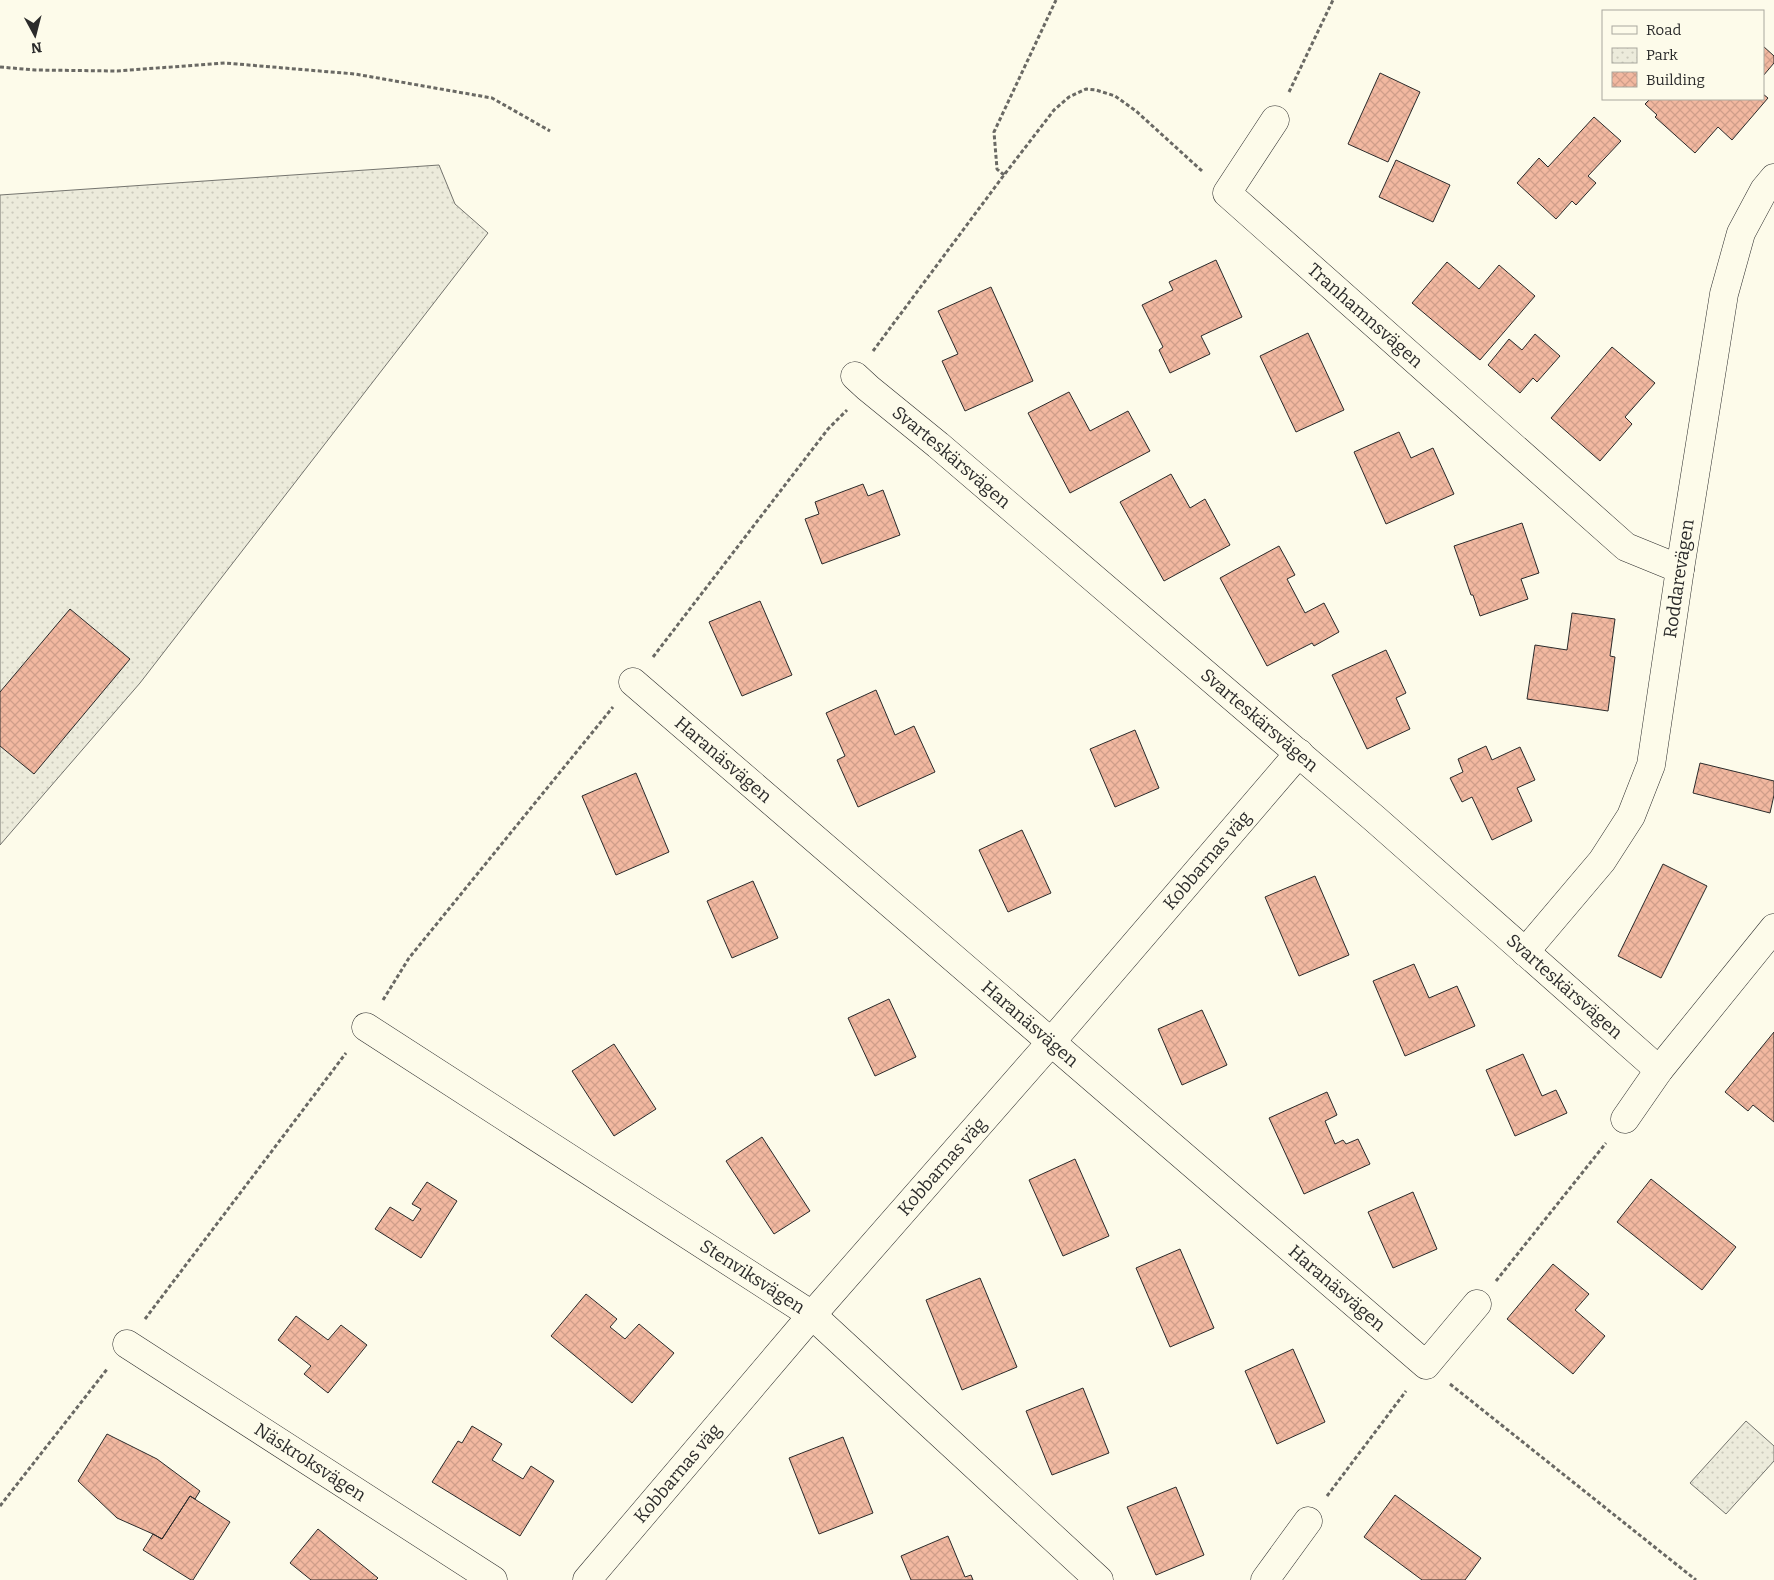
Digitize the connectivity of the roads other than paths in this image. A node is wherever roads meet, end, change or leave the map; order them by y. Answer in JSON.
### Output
{"nodes":[{"id":1,"x":1275,"y":120,"type":"road end"},
{"id":2,"x":1774,"y":178,"type":"edge"},
{"id":3,"x":862,"y":382,"type":"road end"},
{"id":4,"x":1680,"y":569,"type":"junction"},
{"id":5,"x":633,"y":682,"type":"road end"},
{"id":6,"x":1299,"y":753,"type":"junction"},
{"id":7,"x":1774,"y":928,"type":"edge"},
{"id":8,"x":1525,"y":952,"type":"junction"},
{"id":9,"x":366,"y":1027,"type":"road end"},
{"id":10,"x":1052,"y":1041,"type":"junction"},
{"id":11,"x":1659,"y":1070,"type":"junction"},
{"id":12,"x":1625,"y":1119,"type":"road end"},
{"id":13,"x":1477,"y":1304,"type":"road end"},
{"id":14,"x":812,"y":1315,"type":"junction"},
{"id":15,"x":127,"y":1344,"type":"road end"},
{"id":16,"x":1308,"y":1521,"type":"road end"},
{"id":17,"x":493,"y":1580,"type":"edge"},
{"id":18,"x":587,"y":1580,"type":"edge"},
{"id":19,"x":1099,"y":1580,"type":"edge"},
{"id":20,"x":1265,"y":1580,"type":"edge"}],
"edges":[{"from":1,"to":4,"type":"street","name":"Tranhamnsvägen"},
{"from":2,"to":4,"type":"street","name":"Roddarevägen"},
{"from":3,"to":6,"type":"street","name":"Svarteskärsvägen"},
{"from":4,"to":8,"type":"street","name":"Roddarevägen"},
{"from":5,"to":10,"type":"street","name":"Haranäsvägen"},
{"from":6,"to":8,"type":"street","name":"Svarteskärsvägen"},
{"from":6,"to":10,"type":"street","name":"Kobbarnas väg"},
{"from":7,"to":11,"type":"street"},
{"from":8,"to":11,"type":"street","name":"Svarteskärsvägen"},
{"from":9,"to":14,"type":"street","name":"Stenviksvägen"},
{"from":10,"to":13,"type":"street","name":"Haranäsvägen"},
{"from":10,"to":14,"type":"street","name":"Kobbarnas väg"},
{"from":11,"to":12,"type":"street"},
{"from":14,"to":18,"type":"street","name":"Kobbarnas väg"},
{"from":14,"to":19,"type":"street","name":"Stenviksvägen"},
{"from":15,"to":17,"type":"street","name":"Näskroksvägen"},
{"from":16,"to":20,"type":"street"}]}
